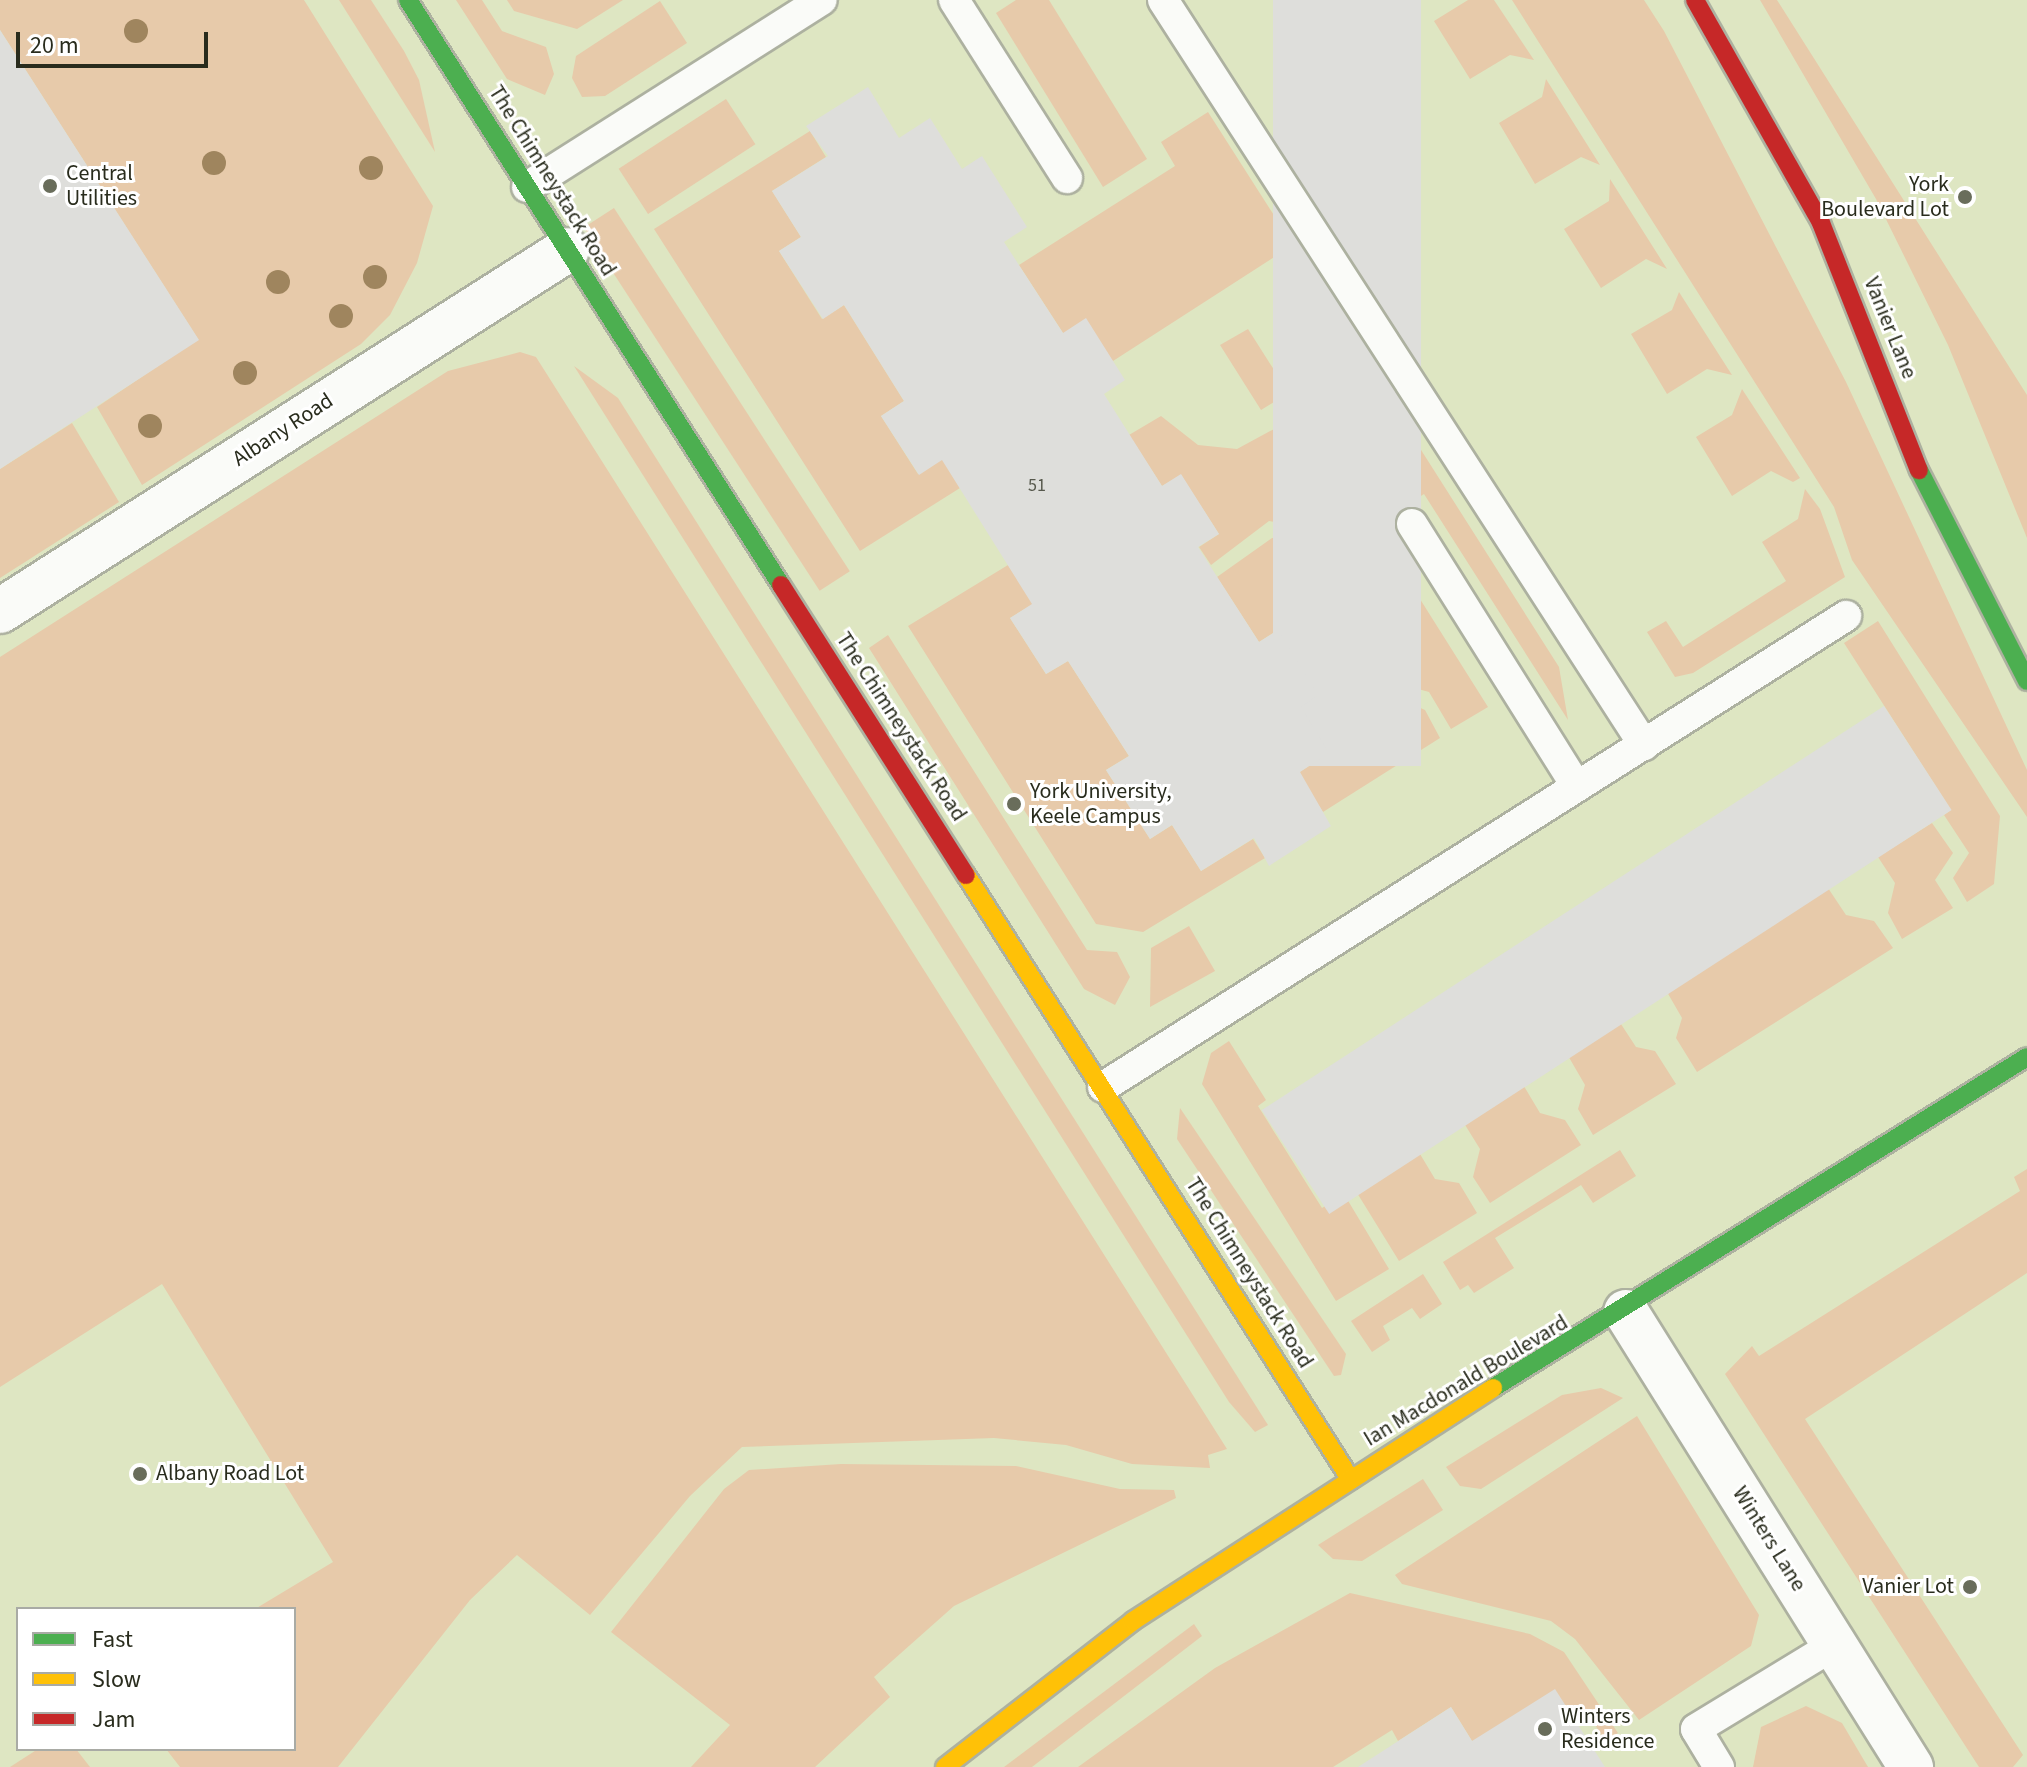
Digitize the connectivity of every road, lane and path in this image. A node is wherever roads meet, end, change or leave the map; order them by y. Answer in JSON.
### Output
{"nodes":[{"id":1,"x":408,"y":0,"type":"edge"},
{"id":2,"x":822,"y":0,"type":"edge"},
{"id":3,"x":954,"y":0,"type":"edge"},
{"id":4,"x":1163,"y":0,"type":"edge"},
{"id":5,"x":1695,"y":0,"type":"edge"},
{"id":6,"x":1067,"y":178,"type":"dead end"},
{"id":7,"x":527,"y":187,"type":"junction"},
{"id":8,"x":567,"y":250,"type":"junction"},
{"id":9,"x":1412,"y":524,"type":"dead end"},
{"id":10,"x":0,"y":611,"type":"edge"},
{"id":11,"x":1846,"y":616,"type":"dead end"},
{"id":12,"x":2027,"y":681,"type":"edge"},
{"id":13,"x":1644,"y":745,"type":"junction"},
{"id":14,"x":1577,"y":787,"type":"junction"},
{"id":15,"x":2027,"y":1057,"type":"edge"},
{"id":16,"x":1103,"y":1087,"type":"junction"},
{"id":17,"x":1626,"y":1312,"type":"junction"},
{"id":18,"x":1351,"y":1480,"type":"junction"},
{"id":19,"x":1834,"y":1645,"type":"junction"},
{"id":20,"x":945,"y":1767,"type":"edge"},
{"id":21,"x":1719,"y":1767,"type":"edge"},
{"id":22,"x":1911,"y":1767,"type":"edge"}],
"edges":[{"from":1,"to":7,"type":"street","name":"The Chimneystack Road"},
{"from":2,"to":7,"type":"lane"},
{"from":3,"to":6,"type":"lane"},
{"from":4,"to":13,"type":"lane"},
{"from":5,"to":12,"type":"street","name":"Vanier Lane"},
{"from":7,"to":8,"type":"street","name":"The Chimneystack Road"},
{"from":8,"to":10,"type":"street","name":"Albany Road"},
{"from":8,"to":16,"type":"street","name":"The Chimneystack Road"},
{"from":9,"to":14,"type":"lane"},
{"from":11,"to":13,"type":"lane"},
{"from":13,"to":14,"type":"lane"},
{"from":14,"to":16,"type":"lane"},
{"from":15,"to":17,"type":"street","name":"Ian Macdonald Boulevard"},
{"from":16,"to":18,"type":"street","name":"The Chimneystack Road"},
{"from":17,"to":18,"type":"street","name":"Ian Macdonald Boulevard"},
{"from":17,"to":19,"type":"street","name":"Winters Lane"},
{"from":18,"to":20,"type":"street","name":"Ian Macdonald Boulevard"},
{"from":19,"to":21,"type":"lane"},
{"from":19,"to":22,"type":"street","name":"Winters Lane"}]}
